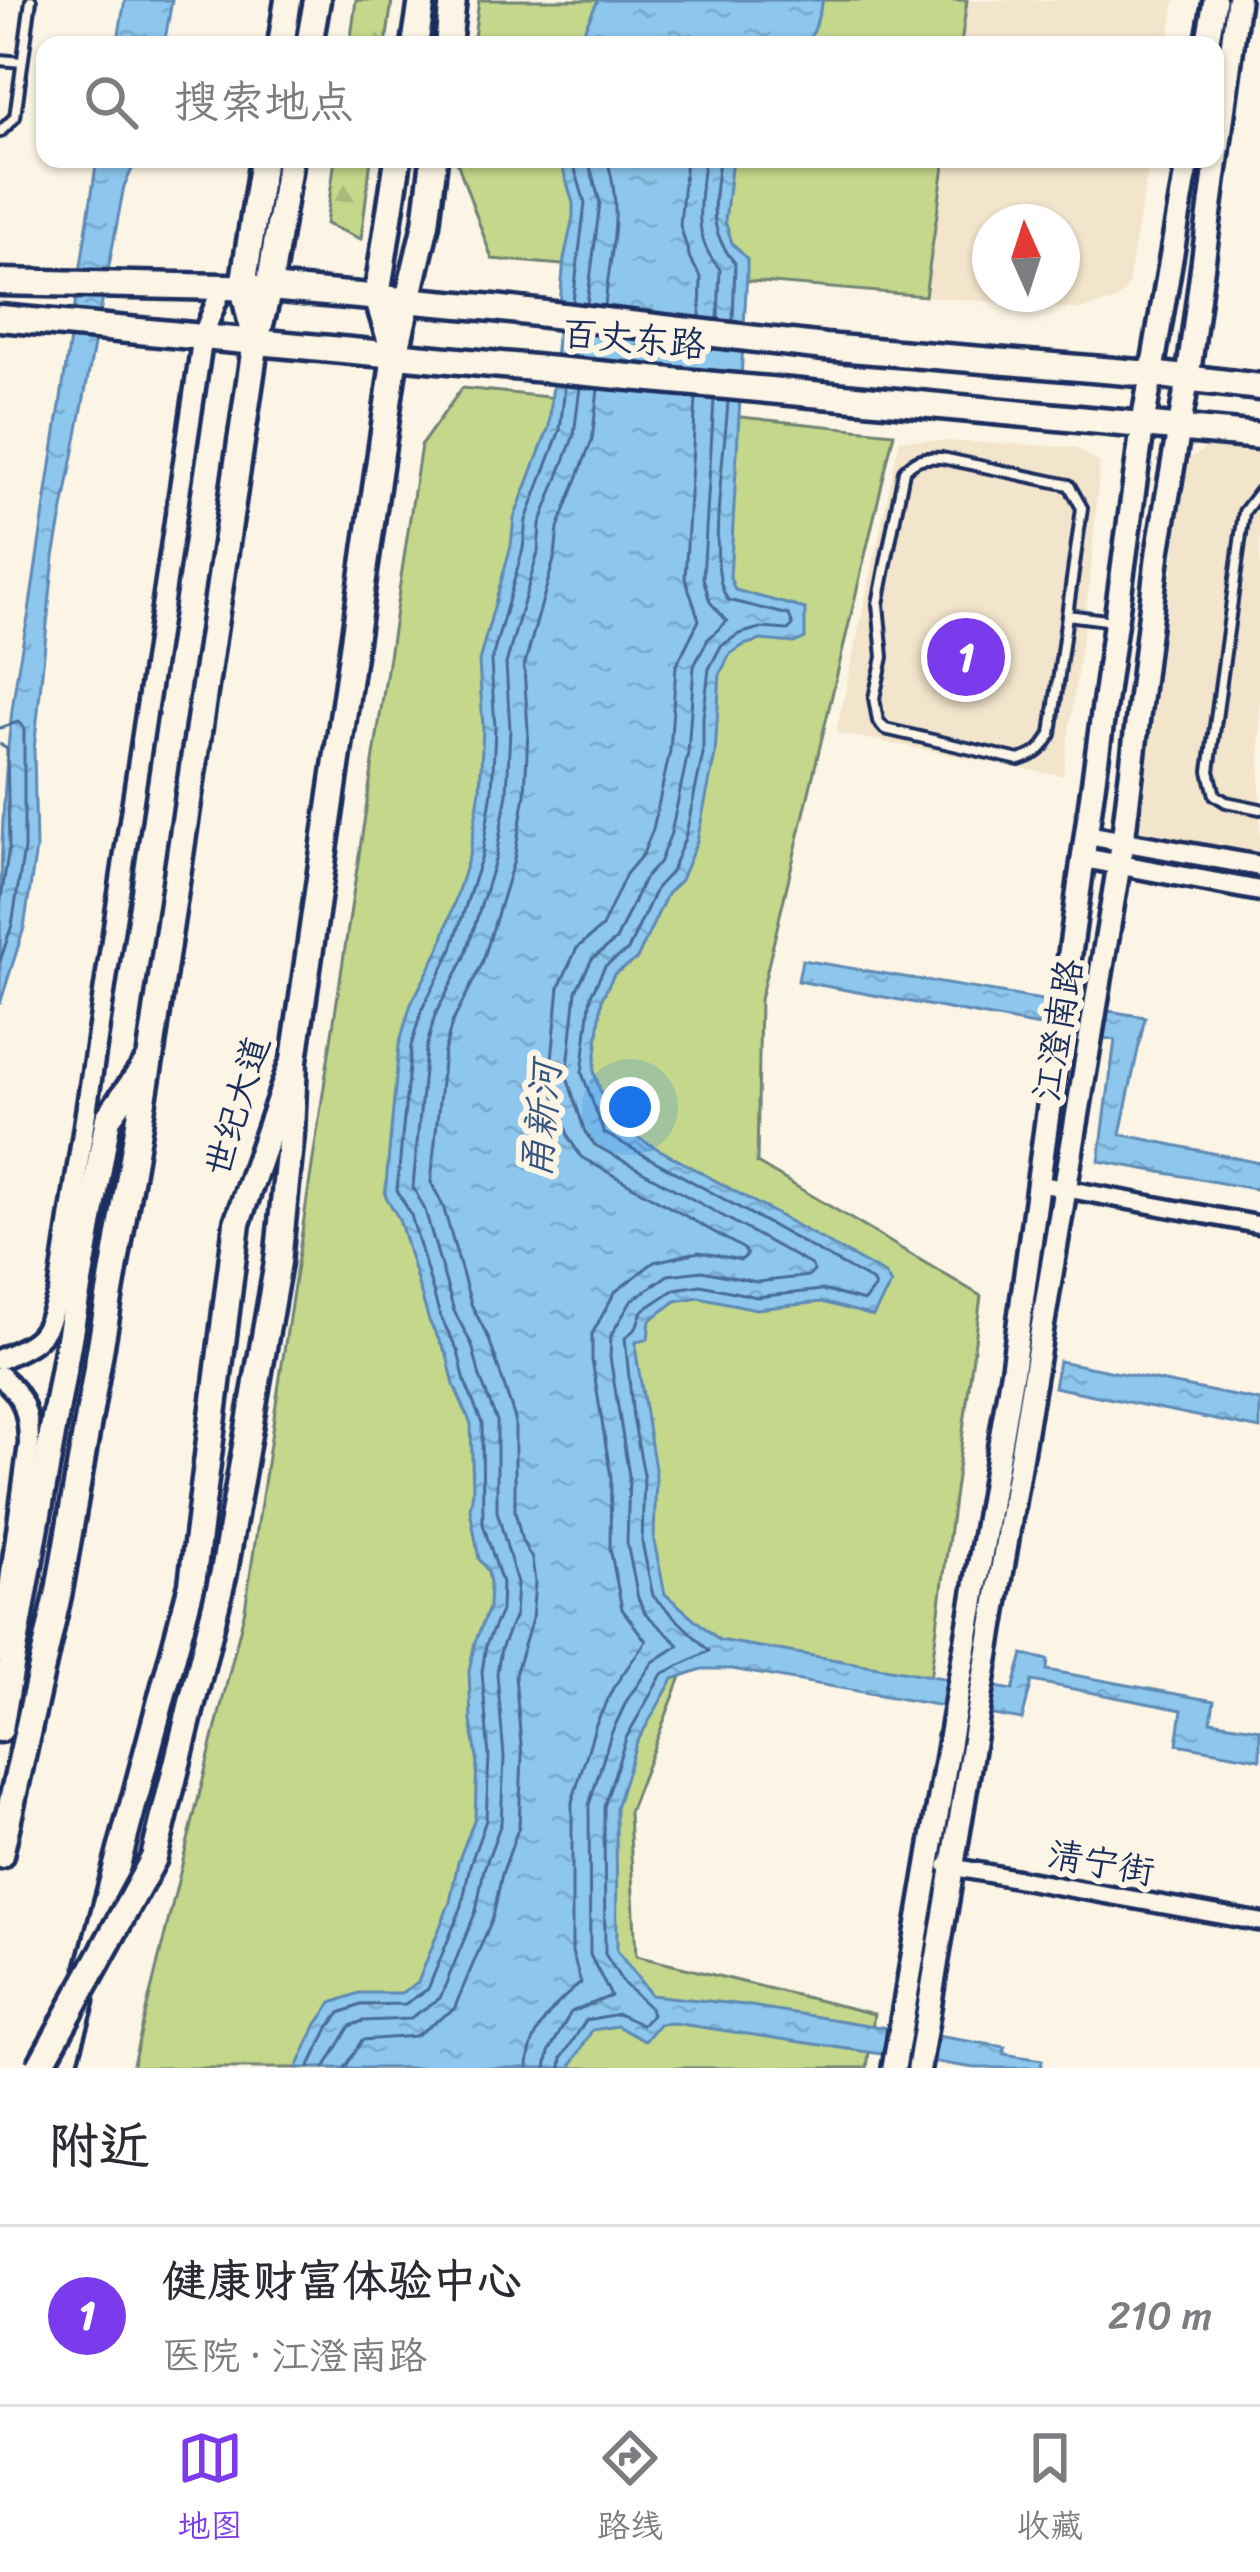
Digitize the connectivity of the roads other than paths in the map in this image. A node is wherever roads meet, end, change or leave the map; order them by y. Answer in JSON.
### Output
{"nodes":[{"id":1,"x":31,"y":0,"type":"edge"},
{"id":2,"x":288,"y":0,"type":"edge"},
{"id":3,"x":317,"y":0,"type":"edge"},
{"id":4,"x":422,"y":0,"type":"edge"},
{"id":5,"x":453,"y":0,"type":"edge"},
{"id":6,"x":1215,"y":0,"type":"edge"},
{"id":7,"x":1238,"y":0,"type":"edge"},
{"id":8,"x":282,"y":36,"type":"edge"},
{"id":9,"x":311,"y":36,"type":"edge"},
{"id":10,"x":416,"y":36,"type":"edge"},
{"id":11,"x":449,"y":36,"type":"edge"},
{"id":12,"x":1209,"y":36,"type":"edge"},
{"id":13,"x":0,"y":60,"type":"edge"},
{"id":14,"x":22,"y":62,"type":"junction"},
{"id":15,"x":1224,"y":106,"type":"edge"},
{"id":16,"x":0,"y":132,"type":"edge"},
{"id":17,"x":261,"y":168,"type":"edge"},
{"id":18,"x":289,"y":168,"type":"edge"},
{"id":19,"x":397,"y":168,"type":"edge"},
{"id":20,"x":433,"y":168,"type":"edge"},
{"id":21,"x":1186,"y":168,"type":"edge"},
{"id":22,"x":1216,"y":168,"type":"edge"},
{"id":23,"x":5,"y":282,"type":"edge"},
{"id":24,"x":232,"y":287,"type":"junction"},
{"id":25,"x":269,"y":288,"type":"junction"},
{"id":26,"x":376,"y":297,"type":"junction"},
{"id":27,"x":411,"y":300,"type":"junction"},
{"id":28,"x":8,"y":318,"type":"edge"},
{"id":29,"x":191,"y":333,"type":"junction"},
{"id":30,"x":256,"y":340,"type":"junction"},
{"id":31,"x":395,"y":355,"type":"junction"},
{"id":32,"x":1151,"y":374,"type":"junction"},
{"id":33,"x":1188,"y":377,"type":"junction"},
{"id":34,"x":1260,"y":387,"type":"edge"},
{"id":35,"x":1143,"y":422,"type":"junction"},
{"id":36,"x":1180,"y":426,"type":"junction"},
{"id":37,"x":1260,"y":436,"type":"edge"},
{"id":38,"x":1260,"y":491,"type":"edge"},
{"id":39,"x":1067,"y":615,"type":"junction"},
{"id":40,"x":1116,"y":621,"type":"junction"},
{"id":41,"x":1260,"y":809,"type":"edge"},
{"id":42,"x":1123,"y":841,"type":"junction"},
{"id":43,"x":1086,"y":846,"type":"junction"},
{"id":44,"x":1119,"y":864,"type":"junction"},
{"id":45,"x":1260,"y":866,"type":"edge"},
{"id":46,"x":1260,"y":891,"type":"edge"},
{"id":47,"x":150,"y":1059,"type":"junction"},
{"id":48,"x":294,"y":1060,"type":"junction"},
{"id":49,"x":1040,"y":1184,"type":"junction"},
{"id":50,"x":1065,"y":1188,"type":"junction"},
{"id":51,"x":1260,"y":1226,"type":"edge"},
{"id":52,"x":0,"y":1359,"type":"edge"},
{"id":53,"x":0,"y":1376,"type":"edge"},
{"id":54,"x":0,"y":1653,"type":"edge"},
{"id":55,"x":0,"y":1730,"type":"edge"},
{"id":56,"x":0,"y":1855,"type":"edge"},
{"id":57,"x":943,"y":1865,"type":"junction"},
{"id":58,"x":1260,"y":1922,"type":"edge"},
{"id":59,"x":55,"y":2067,"type":"edge"},
{"id":60,"x":895,"y":2068,"type":"edge"},
{"id":61,"x":919,"y":2068,"type":"edge"}],
"edges":[{"from":1,"to":14,"type":"lane"},
{"from":2,"to":8,"type":"main road"},
{"from":3,"to":9,"type":"main road"},
{"from":4,"to":10,"type":"main road"},
{"from":5,"to":11,"type":"main road"},
{"from":6,"to":12,"type":"main road"},
{"from":7,"to":15,"type":"main road","name":"江澄南路"},
{"from":13,"to":14,"type":"lane"},
{"from":14,"to":16,"type":"lane"},
{"from":17,"to":24,"type":"main road"},
{"from":18,"to":25,"type":"main road"},
{"from":19,"to":26,"type":"main road","name":"世纪大道"},
{"from":20,"to":27,"type":"main road"},
{"from":21,"to":32,"type":"main road","name":"江澄南路"},
{"from":22,"to":33,"type":"main road","name":"江澄南路"},
{"from":23,"to":24,"type":"main road"},
{"from":24,"to":25,"type":"main road"},
{"from":24,"to":29,"type":"street"},
{"from":24,"to":30,"type":"main road"},
{"from":25,"to":26,"type":"main road"},
{"from":25,"to":30,"type":"main road"},
{"from":26,"to":27,"type":"main road"},
{"from":26,"to":31,"type":"main road","name":"世纪大道"},
{"from":27,"to":31,"type":"main road"},
{"from":27,"to":32,"type":"main road"},
{"from":28,"to":29,"type":"main road","name":"百丈东路"},
{"from":29,"to":30,"type":"main road","name":"百丈东路"},
{"from":29,"to":52,"type":"street"},
{"from":30,"to":31,"type":"main road","name":"百丈东路"},
{"from":30,"to":47,"type":"main road"},
{"from":31,"to":35,"type":"main road","name":"百丈东路"},
{"from":31,"to":48,"type":"main road","name":"世纪大道"},
{"from":32,"to":33,"type":"main road"},
{"from":32,"to":35,"type":"main road","name":"江澄南路"},
{"from":33,"to":34,"type":"main road"},
{"from":33,"to":36,"type":"main road","name":"江澄南路"},
{"from":35,"to":36,"type":"main road","name":"百丈东路"},
{"from":35,"to":40,"type":"main road","name":"江澄南路"},
{"from":36,"to":37,"type":"main road","name":"百丈东路"},
{"from":36,"to":42,"type":"main road","name":"江澄南路"},
{"from":38,"to":41,"type":"lane"},
{"from":39,"to":39,"type":"lane"},
{"from":39,"to":40,"type":"lane"},
{"from":40,"to":43,"type":"main road","name":"江澄南路"},
{"from":42,"to":43,"type":"street"},
{"from":42,"to":44,"type":"main road","name":"江澄南路"},
{"from":42,"to":45,"type":"street"},
{"from":43,"to":44,"type":"street"},
{"from":43,"to":49,"type":"main road","name":"江澄南路"},
{"from":44,"to":46,"type":"street"},
{"from":44,"to":50,"type":"main road","name":"江澄南路"},
{"from":47,"to":55,"type":"main road"},
{"from":47,"to":56,"type":"main road"},
{"from":48,"to":59,"type":"main road","name":"世纪大道"},
{"from":48,"to":59,"type":"main road","bridge":true},
{"from":49,"to":50,"type":"street"},
{"from":49,"to":57,"type":"main road","name":"江澄南路"},
{"from":50,"to":51,"type":"street"},
{"from":50,"to":57,"type":"main road","name":"江澄南路"},
{"from":53,"to":54,"type":"street"},
{"from":57,"to":58,"type":"street","name":"清宁街"},
{"from":57,"to":60,"type":"main road","name":"江澄南路"},
{"from":57,"to":61,"type":"main road","name":"江澄南路"}]}
